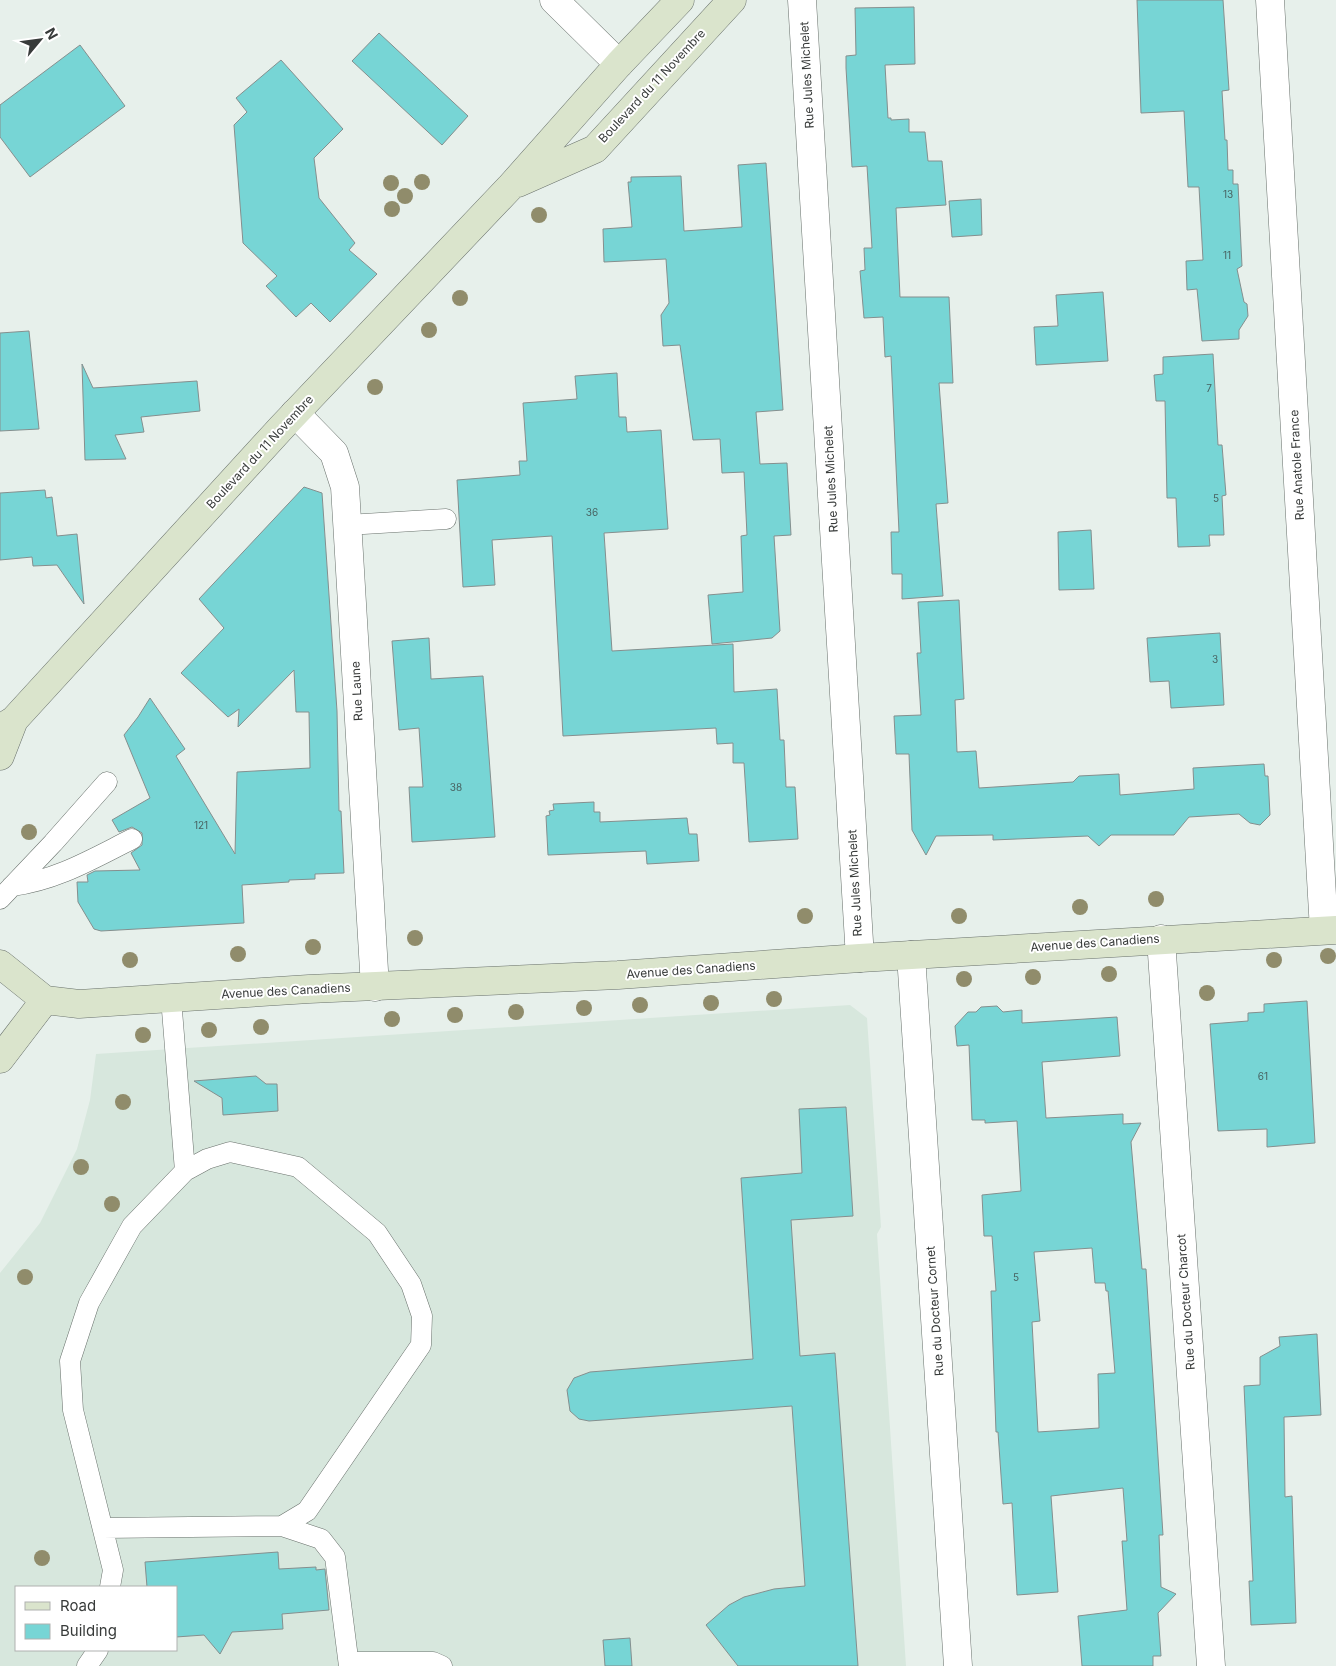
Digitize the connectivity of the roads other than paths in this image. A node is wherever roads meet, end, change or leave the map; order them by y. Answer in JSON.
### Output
{"nodes":[{"id":1,"x":554,"y":0,"type":"edge"},
{"id":2,"x":680,"y":0,"type":"edge"},
{"id":3,"x":732,"y":0,"type":"edge"},
{"id":4,"x":802,"y":0,"type":"edge"},
{"id":5,"x":1270,"y":0,"type":"edge"},
{"id":6,"x":619,"y":64,"type":"junction"},
{"id":7,"x":510,"y":187,"type":"junction"},
{"id":8,"x":295,"y":413,"type":"junction"},
{"id":9,"x":446,"y":519,"type":"dead end"},
{"id":10,"x":347,"y":525,"type":"junction"},
{"id":11,"x":7,"y":725,"type":"edge"},
{"id":12,"x":0,"y":756,"type":"edge"},
{"id":13,"x":107,"y":782,"type":"dead end"},
{"id":14,"x":132,"y":839,"type":"dead end"},
{"id":15,"x":6,"y":893,"type":"edge"},
{"id":16,"x":1330,"y":930,"type":"edge"},
{"id":17,"x":1160,"y":939,"type":"junction"},
{"id":18,"x":911,"y":955,"type":"junction"},
{"id":19,"x":860,"y":958,"type":"junction"},
{"id":20,"x":0,"y":964,"type":"edge"},
{"id":21,"x":375,"y":987,"type":"junction"},
{"id":22,"x":171,"y":998,"type":"junction"},
{"id":23,"x":46,"y":1000,"type":"junction"},
{"id":24,"x":0,"y":1059,"type":"edge"},
{"id":25,"x":185,"y":1171,"type":"junction"},
{"id":26,"x":282,"y":1526,"type":"junction"},
{"id":27,"x":103,"y":1528,"type":"junction"},
{"id":28,"x":110,"y":1586,"type":"edge"},
{"id":29,"x":97,"y":1651,"type":"edge"},
{"id":30,"x":349,"y":1664,"type":"edge"},
{"id":31,"x":87,"y":1666,"type":"edge"},
{"id":32,"x":442,"y":1666,"type":"edge"},
{"id":33,"x":958,"y":1666,"type":"edge"},
{"id":34,"x":1211,"y":1666,"type":"edge"}],
"edges":[{"from":1,"to":6,"type":"street"},
{"from":2,"to":6,"type":"main road","name":"Boulevard du 11 Novembre"},
{"from":3,"to":7,"type":"main road","name":"Boulevard du 11 Novembre"},
{"from":4,"to":19,"type":"street","name":"Rue Jules Michelet"},
{"from":5,"to":16,"type":"street","name":"Rue Anatole France"},
{"from":6,"to":7,"type":"main road","name":"Boulevard du 11 Novembre"},
{"from":7,"to":8,"type":"main road","name":"Boulevard du 11 Novembre"},
{"from":8,"to":10,"type":"street","name":"Rue Laune"},
{"from":8,"to":11,"type":"main road","name":"Boulevard du 11 Novembre"},
{"from":9,"to":10,"type":"lane"},
{"from":10,"to":21,"type":"street","name":"Rue Laune"},
{"from":11,"to":12,"type":"main road","name":"Boulevard du 11 Novembre"},
{"from":13,"to":15,"type":"lane"},
{"from":14,"to":15,"type":"lane"},
{"from":16,"to":17,"type":"main road","name":"Avenue des Canadiens"},
{"from":17,"to":18,"type":"main road","name":"Avenue des Canadiens"},
{"from":17,"to":34,"type":"street","name":"Rue du Docteur Charcot"},
{"from":18,"to":19,"type":"main road","name":"Avenue des Canadiens"},
{"from":18,"to":33,"type":"street","name":"Rue du Docteur Cornet"},
{"from":19,"to":21,"type":"main road","name":"Avenue des Canadiens"},
{"from":20,"to":23,"type":"main road"},
{"from":21,"to":22,"type":"main road","name":"Avenue des Canadiens"},
{"from":22,"to":23,"type":"main road","name":"Avenue des Canadiens"},
{"from":22,"to":25,"type":"lane"},
{"from":23,"to":24,"type":"main road"},
{"from":25,"to":26,"type":"lane"},
{"from":25,"to":27,"type":"lane"},
{"from":26,"to":27,"type":"lane"},
{"from":26,"to":30,"type":"lane"},
{"from":27,"to":28,"type":"lane"},
{"from":29,"to":31,"type":"lane"},
{"from":30,"to":32,"type":"lane"}]}
